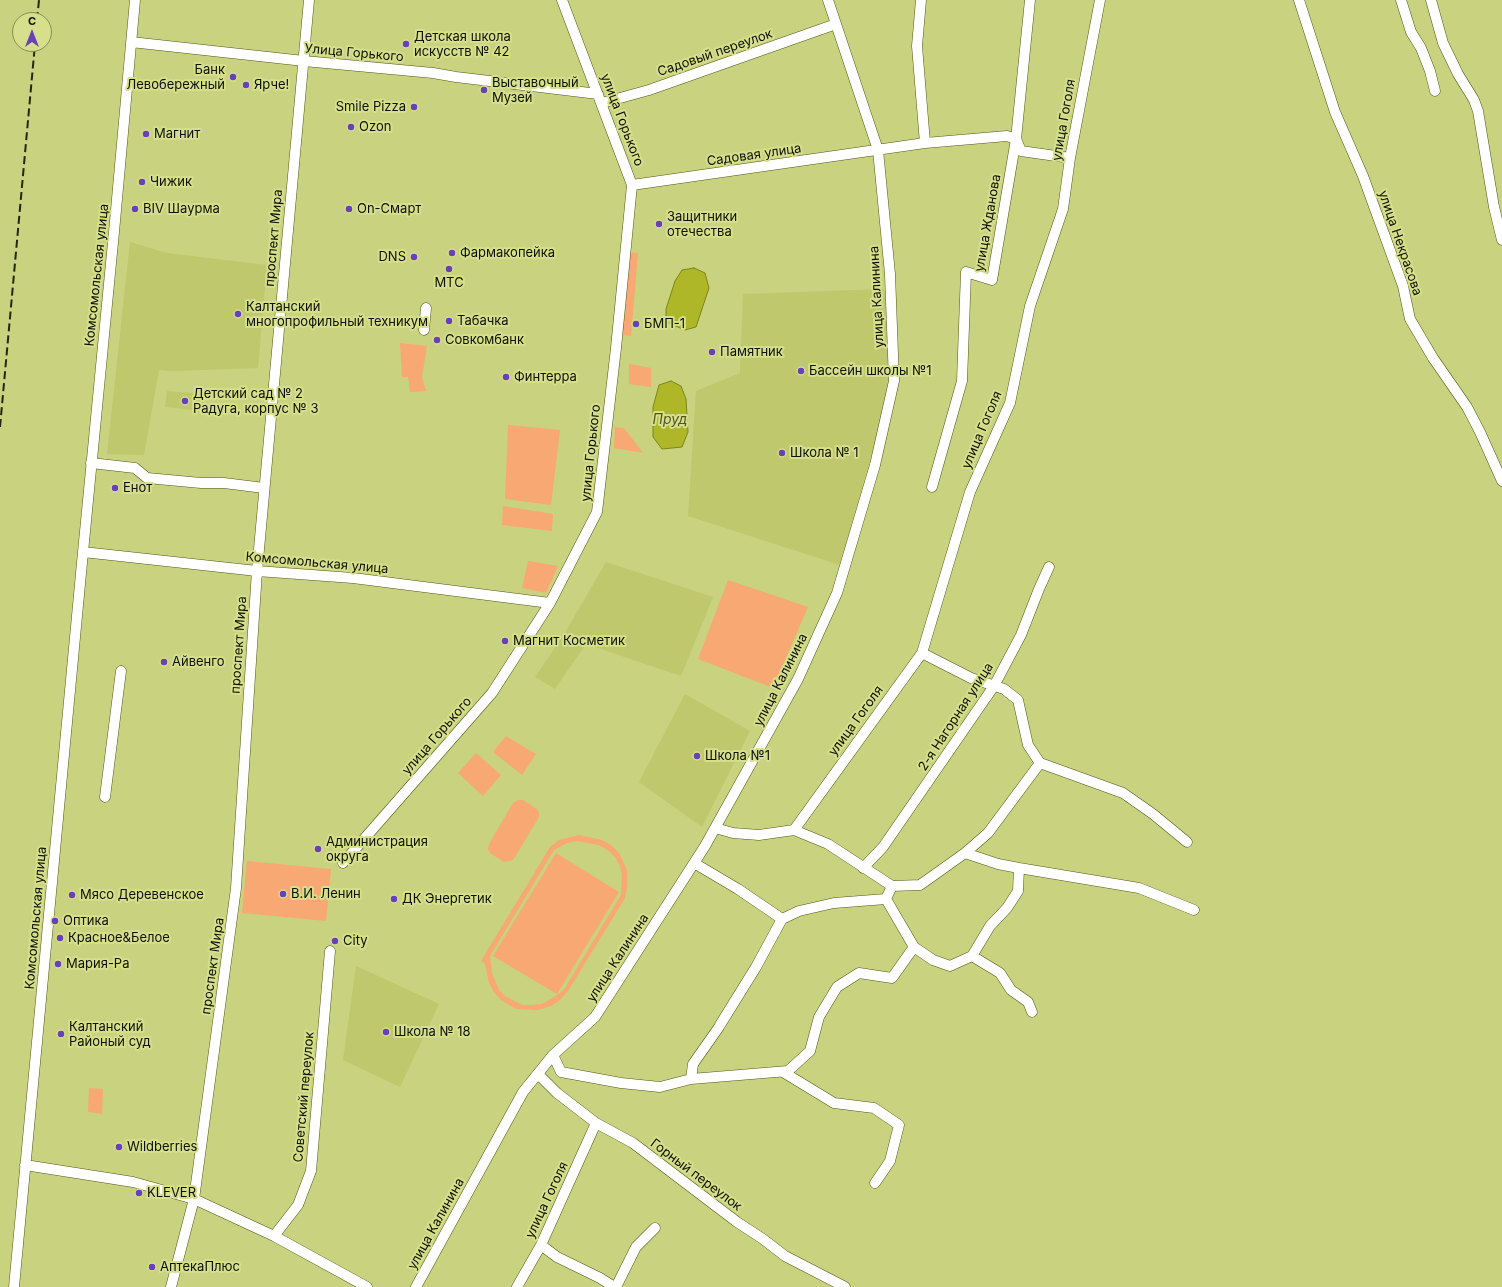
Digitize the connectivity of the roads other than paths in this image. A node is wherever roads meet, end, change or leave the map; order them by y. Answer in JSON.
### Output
{"nodes":[{"id":1,"x":135,"y":0,"type":"edge"},
{"id":2,"x":309,"y":0,"type":"edge"},
{"id":3,"x":562,"y":0,"type":"edge"},
{"id":4,"x":828,"y":0,"type":"edge"},
{"id":5,"x":921,"y":0,"type":"edge"},
{"id":6,"x":1030,"y":0,"type":"edge"},
{"id":7,"x":1100,"y":0,"type":"edge"},
{"id":8,"x":1299,"y":0,"type":"edge"},
{"id":9,"x":1401,"y":0,"type":"edge"},
{"id":10,"x":1431,"y":0,"type":"edge"},
{"id":11,"x":836,"y":24,"type":"junction"},
{"id":12,"x":131,"y":42,"type":"junction"},
{"id":13,"x":304,"y":62,"type":"junction"},
{"id":14,"x":1435,"y":91,"type":"dead end"},
{"id":15,"x":600,"y":99,"type":"junction"},
{"id":16,"x":1016,"y":139,"type":"junction"},
{"id":17,"x":925,"y":143,"type":"junction"},
{"id":18,"x":878,"y":150,"type":"junction"},
{"id":19,"x":1070,"y":158,"type":"junction"},
{"id":20,"x":632,"y":185,"type":"junction"},
{"id":21,"x":1502,"y":240,"type":"edge"},
{"id":22,"x":426,"y":308,"type":"dead end"},
{"id":23,"x":424,"y":330,"type":"dead end"},
{"id":24,"x":91,"y":463,"type":"junction"},
{"id":25,"x":1502,"y":481,"type":"edge"},
{"id":26,"x":932,"y":487,"type":"dead end"},
{"id":27,"x":264,"y":488,"type":"junction"},
{"id":28,"x":83,"y":552,"type":"junction"},
{"id":29,"x":1049,"y":567,"type":"dead end"},
{"id":30,"x":257,"y":571,"type":"junction"},
{"id":31,"x":550,"y":603,"type":"junction"},
{"id":32,"x":922,"y":653,"type":"junction"},
{"id":33,"x":121,"y":671,"type":"dead end"},
{"id":34,"x":994,"y":686,"type":"junction"},
{"id":35,"x":1040,"y":763,"type":"junction"},
{"id":36,"x":105,"y":796,"type":"dead end"},
{"id":37,"x":715,"y":828,"type":"junction"},
{"id":38,"x":794,"y":830,"type":"junction"},
{"id":39,"x":1187,"y":842,"type":"dead end"},
{"id":40,"x":965,"y":853,"type":"junction"},
{"id":41,"x":343,"y":863,"type":"dead end"},
{"id":42,"x":694,"y":863,"type":"junction"},
{"id":43,"x":863,"y":868,"type":"junction"},
{"id":44,"x":1019,"y":868,"type":"junction"},
{"id":45,"x":892,"y":886,"type":"junction"},
{"id":46,"x":886,"y":899,"type":"junction"},
{"id":47,"x":1194,"y":910,"type":"dead end"},
{"id":48,"x":782,"y":919,"type":"junction"},
{"id":49,"x":914,"y":947,"type":"junction"},
{"id":50,"x":330,"y":951,"type":"dead end"},
{"id":51,"x":972,"y":956,"type":"junction"},
{"id":52,"x":1032,"y":1012,"type":"dead end"},
{"id":53,"x":553,"y":1055,"type":"junction"},
{"id":54,"x":783,"y":1072,"type":"junction"},
{"id":55,"x":538,"y":1074,"type":"junction"},
{"id":56,"x":691,"y":1079,"type":"junction"},
{"id":57,"x":596,"y":1123,"type":"junction"},
{"id":58,"x":25,"y":1165,"type":"junction"},
{"id":59,"x":875,"y":1183,"type":"dead end"},
{"id":60,"x":194,"y":1199,"type":"junction"},
{"id":61,"x":655,"y":1228,"type":"dead end"},
{"id":62,"x":274,"y":1236,"type":"junction"},
{"id":63,"x":541,"y":1245,"type":"junction"},
{"id":64,"x":14,"y":1287,"type":"edge"},
{"id":65,"x":171,"y":1287,"type":"edge"},
{"id":66,"x":367,"y":1287,"type":"edge"},
{"id":67,"x":416,"y":1287,"type":"edge"},
{"id":68,"x":517,"y":1287,"type":"edge"},
{"id":69,"x":615,"y":1287,"type":"edge"},
{"id":70,"x":845,"y":1287,"type":"edge"}],
"edges":[{"from":1,"to":12,"type":"street","name":"Комсомольская улица"},
{"from":2,"to":13,"type":"street","name":"проспект Мира"},
{"from":3,"to":15,"type":"street","name":"улица Горького"},
{"from":4,"to":11,"type":"street","name":"улица Калинина"},
{"from":5,"to":17,"type":"street"},
{"from":6,"to":16,"type":"street","name":"улица Жданова"},
{"from":7,"to":19,"type":"street","name":"улица Гоголя"},
{"from":8,"to":25,"type":"street","name":"улица Некрасова"},
{"from":9,"to":14,"type":"street"},
{"from":10,"to":21,"type":"street"},
{"from":11,"to":15,"type":"street","name":"Садовый переулок"},
{"from":11,"to":18,"type":"street","name":"улица Калинина"},
{"from":12,"to":13,"type":"street","name":"Улица Горького"},
{"from":12,"to":24,"type":"street","name":"Комсомольская улица"},
{"from":13,"to":15,"type":"street","name":"Улица Горького"},
{"from":13,"to":27,"type":"street","name":"проспект Мира"},
{"from":15,"to":20,"type":"street","name":"улица Горького"},
{"from":16,"to":17,"type":"street","name":"Садовая улица"},
{"from":16,"to":19,"type":"street"},
{"from":16,"to":26,"type":"street","name":"улица Жданова"},
{"from":17,"to":18,"type":"street","name":"Садовая улица"},
{"from":18,"to":20,"type":"street","name":"Садовая улица"},
{"from":18,"to":37,"type":"street","name":"улица Калинина"},
{"from":19,"to":32,"type":"street","name":"улица Гоголя"},
{"from":20,"to":31,"type":"street","name":"улица Горького"},
{"from":22,"to":23,"type":"street"},
{"from":24,"to":27,"type":"street"},
{"from":24,"to":28,"type":"street","name":"Комсомольская улица"},
{"from":27,"to":30,"type":"street","name":"проспект Мира"},
{"from":28,"to":30,"type":"street","name":"Комсомольская улица"},
{"from":28,"to":58,"type":"street","name":"Комсомольская улица"},
{"from":29,"to":34,"type":"street","name":"2-я Нагорная улица"},
{"from":30,"to":31,"type":"street","name":"Комсомольская улица"},
{"from":30,"to":60,"type":"street","name":"проспект Мира"},
{"from":31,"to":41,"type":"street","name":"улица Горького"},
{"from":32,"to":34,"type":"street"},
{"from":32,"to":38,"type":"street","name":"улица Гоголя"},
{"from":33,"to":36,"type":"street"},
{"from":34,"to":35,"type":"street"},
{"from":34,"to":43,"type":"street","name":"2-я Нагорная улица"},
{"from":35,"to":39,"type":"street"},
{"from":35,"to":40,"type":"street"},
{"from":37,"to":38,"type":"street"},
{"from":37,"to":42,"type":"street","name":"улица Калинина"},
{"from":38,"to":43,"type":"street"},
{"from":40,"to":44,"type":"street"},
{"from":40,"to":45,"type":"street"},
{"from":42,"to":48,"type":"street"},
{"from":42,"to":53,"type":"street","name":"улица Калинина"},
{"from":43,"to":45,"type":"street"},
{"from":44,"to":47,"type":"street"},
{"from":44,"to":51,"type":"street"},
{"from":45,"to":46,"type":"street"},
{"from":46,"to":48,"type":"street"},
{"from":46,"to":49,"type":"street"},
{"from":48,"to":56,"type":"street"},
{"from":49,"to":51,"type":"street"},
{"from":49,"to":54,"type":"street"},
{"from":50,"to":62,"type":"street","name":"Советский переулок"},
{"from":51,"to":52,"type":"street"},
{"from":53,"to":55,"type":"street","name":"улица Калинина"},
{"from":53,"to":56,"type":"street"},
{"from":54,"to":56,"type":"street"},
{"from":54,"to":59,"type":"street"},
{"from":55,"to":57,"type":"street","name":"Горный переулок"},
{"from":55,"to":67,"type":"street","name":"улица Калинина"},
{"from":57,"to":63,"type":"street","name":"улица Гоголя"},
{"from":57,"to":70,"type":"street","name":"Горный переулок"},
{"from":58,"to":60,"type":"street"},
{"from":58,"to":64,"type":"street","name":"Комсомольская улица"},
{"from":60,"to":62,"type":"street"},
{"from":60,"to":65,"type":"street","name":"проспект Мира"},
{"from":61,"to":69,"type":"street"},
{"from":62,"to":66,"type":"street"},
{"from":63,"to":68,"type":"street","name":"улица Гоголя"},
{"from":63,"to":69,"type":"street"}]}
